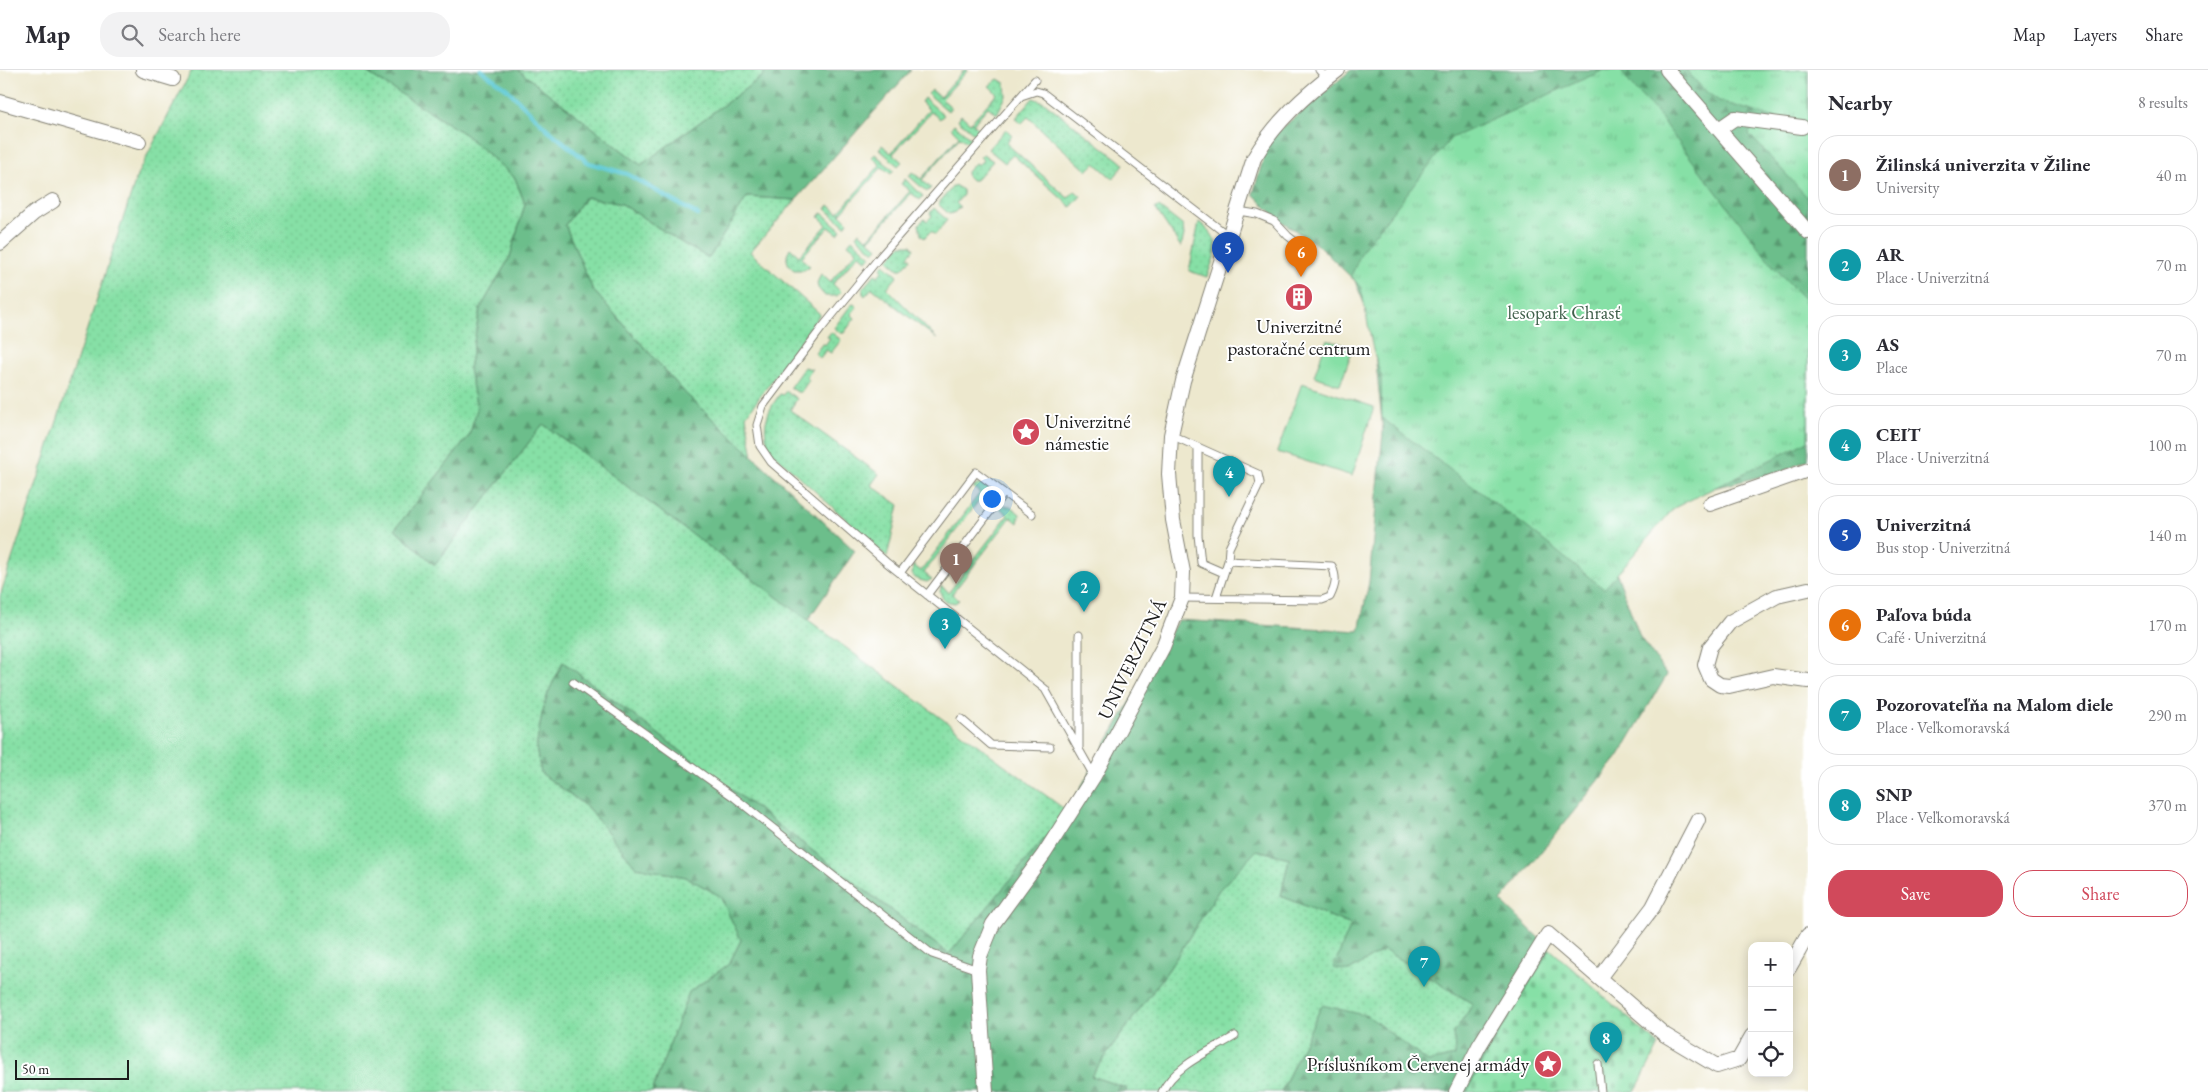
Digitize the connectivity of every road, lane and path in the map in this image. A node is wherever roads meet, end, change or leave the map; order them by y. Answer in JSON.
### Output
{"nodes":[{"id":1,"x":142,"y":70,"type":"edge"},
{"id":2,"x":1667,"y":70,"type":"edge"},
{"id":3,"x":1328,"y":73,"type":"edge"},
{"id":4,"x":173,"y":79,"type":"dead end"},
{"id":5,"x":1035,"y":80,"type":"dead end"},
{"id":6,"x":1021,"y":96,"type":"junction"},
{"id":7,"x":0,"y":102,"type":"edge"},
{"id":8,"x":1802,"y":127,"type":"dead end"},
{"id":9,"x":1719,"y":128,"type":"junction"},
{"id":10,"x":139,"y":142,"type":"dead end"},
{"id":11,"x":53,"y":201,"type":"dead end"},
{"id":12,"x":1238,"y":211,"type":"junction"},
{"id":13,"x":1808,"y":232,"type":"edge"},
{"id":14,"x":1230,"y":236,"type":"junction"},
{"id":15,"x":0,"y":243,"type":"edge"},
{"id":16,"x":1305,"y":249,"type":"dead end"},
{"id":17,"x":1171,"y":435,"type":"junction"},
{"id":18,"x":1198,"y":448,"type":"junction"},
{"id":19,"x":1808,"y":470,"type":"edge"},
{"id":20,"x":1004,"y":493,"type":"junction"},
{"id":21,"x":1710,"y":504,"type":"dead end"},
{"id":22,"x":1032,"y":514,"type":"dead end"},
{"id":23,"x":1228,"y":561,"type":"junction"},
{"id":24,"x":900,"y":573,"type":"junction"},
{"id":25,"x":1224,"y":573,"type":"junction"},
{"id":26,"x":1808,"y":589,"type":"edge"},
{"id":27,"x":928,"y":595,"type":"junction"},
{"id":28,"x":1182,"y":598,"type":"junction"},
{"id":29,"x":1216,"y":598,"type":"junction"},
{"id":30,"x":1080,"y":635,"type":"dead end"},
{"id":31,"x":1808,"y":681,"type":"edge"},
{"id":32,"x":574,"y":682,"type":"dead end"},
{"id":33,"x":961,"y":719,"type":"dead end"},
{"id":34,"x":1050,"y":747,"type":"dead end"},
{"id":35,"x":1079,"y":749,"type":"junction"},
{"id":36,"x":1094,"y":776,"type":"junction"},
{"id":37,"x":1698,"y":820,"type":"dead end"},
{"id":38,"x":1808,"y":935,"type":"edge"},
{"id":39,"x":1793,"y":961,"type":"edge"},
{"id":40,"x":978,"y":970,"type":"junction"},
{"id":41,"x":1599,"y":978,"type":"junction"},
{"id":42,"x":1235,"y":1036,"type":"dead end"},
{"id":43,"x":1748,"y":1043,"type":"edge"},
{"id":44,"x":1598,"y":1064,"type":"dead end"},
{"id":45,"x":986,"y":1092,"type":"edge"},
{"id":46,"x":1162,"y":1092,"type":"edge"},
{"id":47,"x":1456,"y":1092,"type":"edge"},
{"id":48,"x":1601,"y":1092,"type":"edge"}],
"edges":[{"from":1,"to":4,"type":"street"},
{"from":2,"to":9,"type":"street"},
{"from":3,"to":12,"type":"street","name":"UNIVERZITNÁ"},
{"from":5,"to":6,"type":"lane"},
{"from":6,"to":14,"type":"lane"},
{"from":6,"to":24,"type":"lane"},
{"from":7,"to":10,"type":"street"},
{"from":8,"to":9,"type":"street"},
{"from":9,"to":13,"type":"street"},
{"from":11,"to":15,"type":"street"},
{"from":12,"to":14,"type":"street","name":"UNIVERZITNÁ"},
{"from":12,"to":16,"type":"lane"},
{"from":14,"to":17,"type":"street","name":"UNIVERZITNÁ"},
{"from":17,"to":18,"type":"lane"},
{"from":17,"to":28,"type":"street","name":"UNIVERZITNÁ"},
{"from":18,"to":23,"type":"lane"},
{"from":18,"to":25,"type":"lane"},
{"from":19,"to":21,"type":"street"},
{"from":20,"to":22,"type":"lane"},
{"from":20,"to":24,"type":"lane"},
{"from":20,"to":27,"type":"lane"},
{"from":23,"to":25,"type":"lane"},
{"from":23,"to":29,"type":"lane"},
{"from":24,"to":27,"type":"lane"},
{"from":25,"to":29,"type":"lane"},
{"from":26,"to":31,"type":"street"},
{"from":27,"to":35,"type":"lane"},
{"from":28,"to":29,"type":"lane"},
{"from":28,"to":36,"type":"street","name":"UNIVERZITNÁ"},
{"from":30,"to":35,"type":"lane"},
{"from":32,"to":40,"type":"lane"},
{"from":33,"to":34,"type":"lane"},
{"from":35,"to":36,"type":"lane"},
{"from":36,"to":40,"type":"street","name":"UNIVERZITNÁ"},
{"from":37,"to":41,"type":"street"},
{"from":38,"to":39,"type":"street"},
{"from":40,"to":45,"type":"street","name":"UNIVERZITNÁ"},
{"from":41,"to":43,"type":"street"},
{"from":41,"to":47,"type":"street"},
{"from":42,"to":46,"type":"lane"},
{"from":44,"to":48,"type":"lane"}]}
